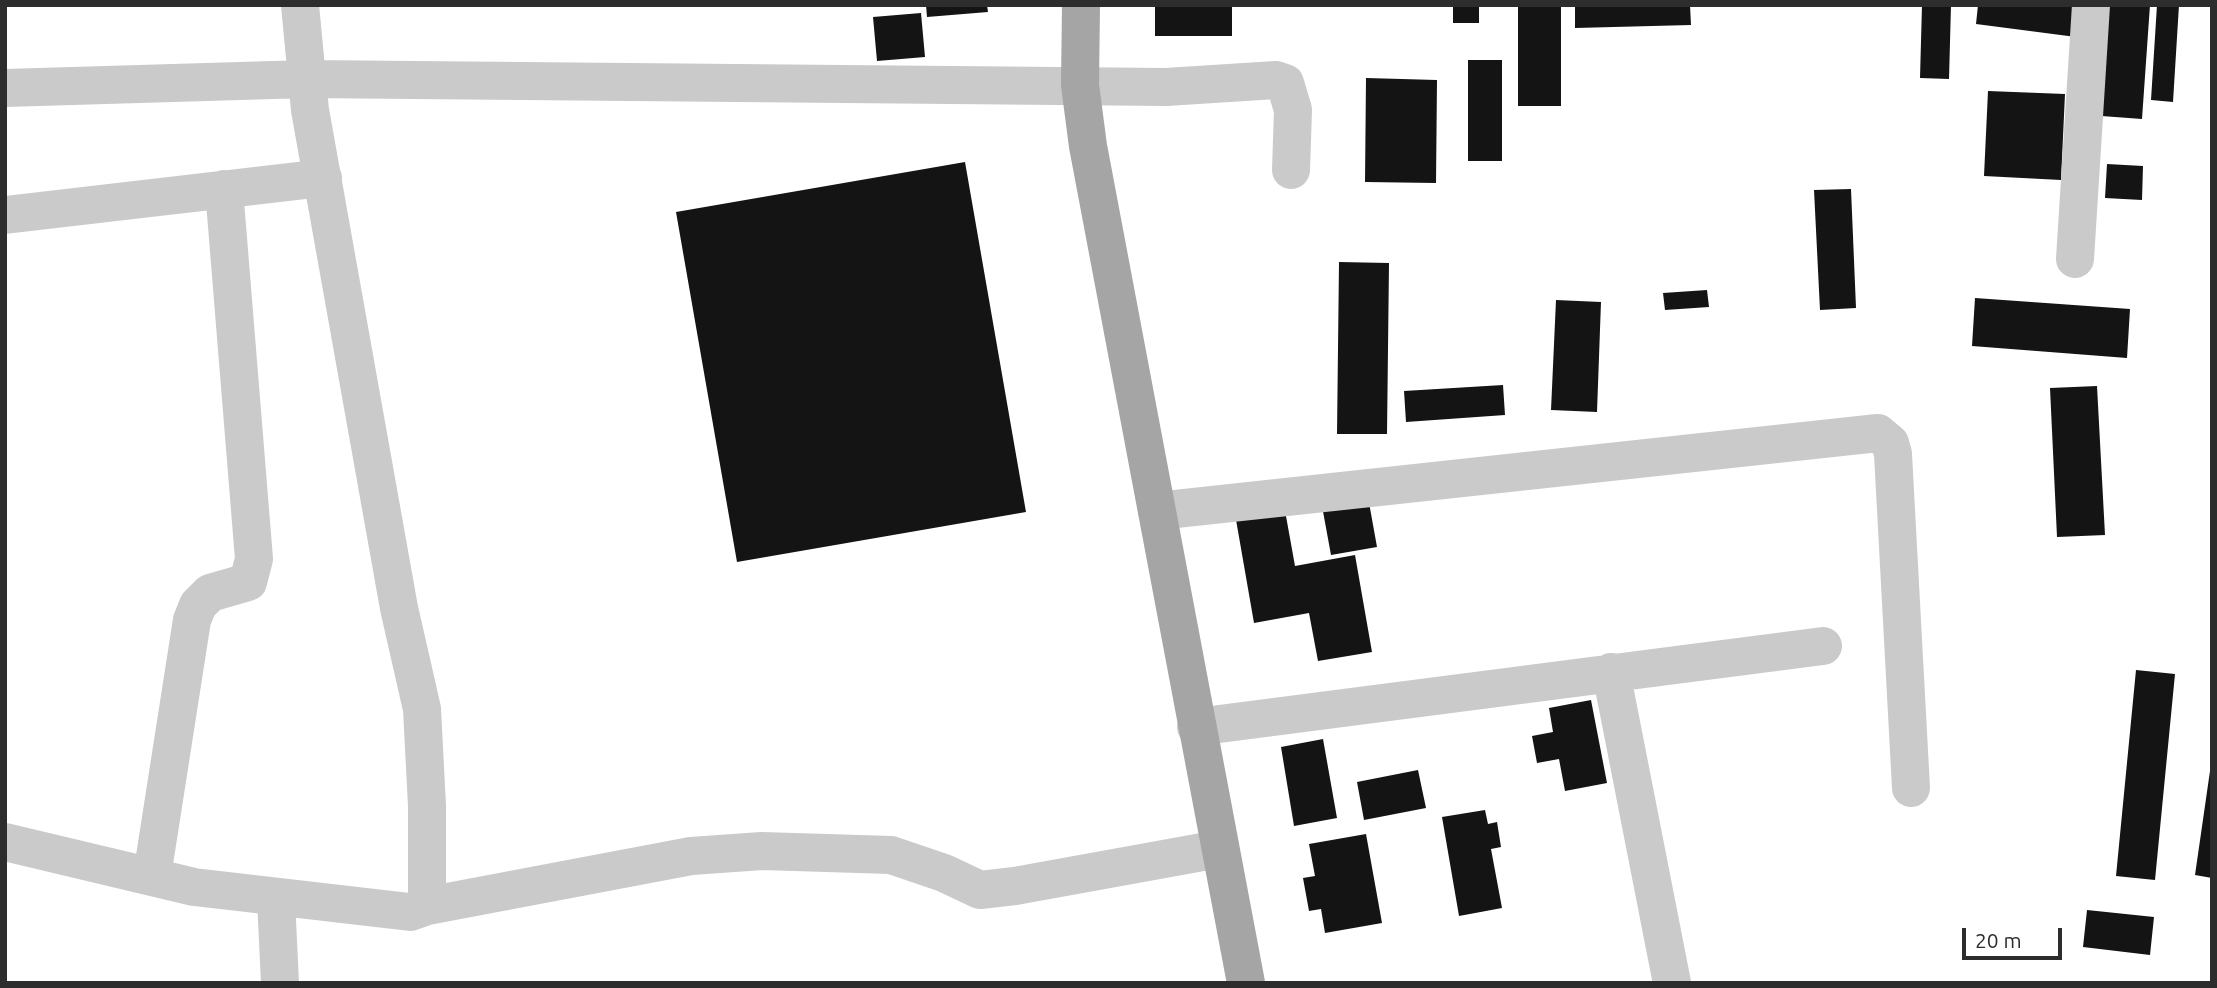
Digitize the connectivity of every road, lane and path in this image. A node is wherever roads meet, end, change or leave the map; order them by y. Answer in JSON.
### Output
{"nodes":[{"id":1,"x":300,"y":5,"type":"edge"},
{"id":2,"x":1080,"y":5,"type":"edge"},
{"id":3,"x":2091,"y":5,"type":"edge"},
{"id":4,"x":307,"y":79,"type":"junction"},
{"id":5,"x":1080,"y":85,"type":"junction"},
{"id":6,"x":5,"y":89,"type":"edge"},
{"id":7,"x":1291,"y":170,"type":"dead end"},
{"id":8,"x":323,"y":178,"type":"junction"},
{"id":9,"x":224,"y":189,"type":"junction"},
{"id":10,"x":5,"y":215,"type":"edge"},
{"id":11,"x":2075,"y":259,"type":"dead end"},
{"id":12,"x":1157,"y":511,"type":"junction"},
{"id":13,"x":1823,"y":646,"type":"dead end"},
{"id":14,"x":1611,"y":672,"type":"junction"},
{"id":15,"x":1196,"y":727,"type":"junction"},
{"id":16,"x":1912,"y":788,"type":"dead end"},
{"id":17,"x":5,"y":842,"type":"edge"},
{"id":18,"x":1219,"y":849,"type":"junction"},
{"id":19,"x":152,"y":876,"type":"junction"},
{"id":20,"x":276,"y":898,"type":"junction"},
{"id":21,"x":427,"y":906,"type":"junction"},
{"id":22,"x":281,"y":983,"type":"edge"},
{"id":23,"x":1246,"y":983,"type":"edge"},
{"id":24,"x":1672,"y":983,"type":"edge"}],
"edges":[{"from":1,"to":4,"type":"street"},
{"from":2,"to":5,"type":"main road"},
{"from":3,"to":11,"type":"street"},
{"from":4,"to":5,"type":"street"},
{"from":4,"to":6,"type":"street"},
{"from":4,"to":8,"type":"street"},
{"from":5,"to":7,"type":"street"},
{"from":5,"to":12,"type":"main road"},
{"from":8,"to":9,"type":"street"},
{"from":8,"to":21,"type":"street"},
{"from":9,"to":10,"type":"street"},
{"from":9,"to":19,"type":"street"},
{"from":12,"to":15,"type":"main road"},
{"from":12,"to":16,"type":"street"},
{"from":13,"to":14,"type":"street"},
{"from":14,"to":15,"type":"street"},
{"from":14,"to":24,"type":"street"},
{"from":15,"to":18,"type":"main road"},
{"from":17,"to":19,"type":"street"},
{"from":18,"to":21,"type":"street"},
{"from":18,"to":23,"type":"main road"},
{"from":19,"to":20,"type":"street"},
{"from":20,"to":21,"type":"street"},
{"from":20,"to":22,"type":"street"}]}
